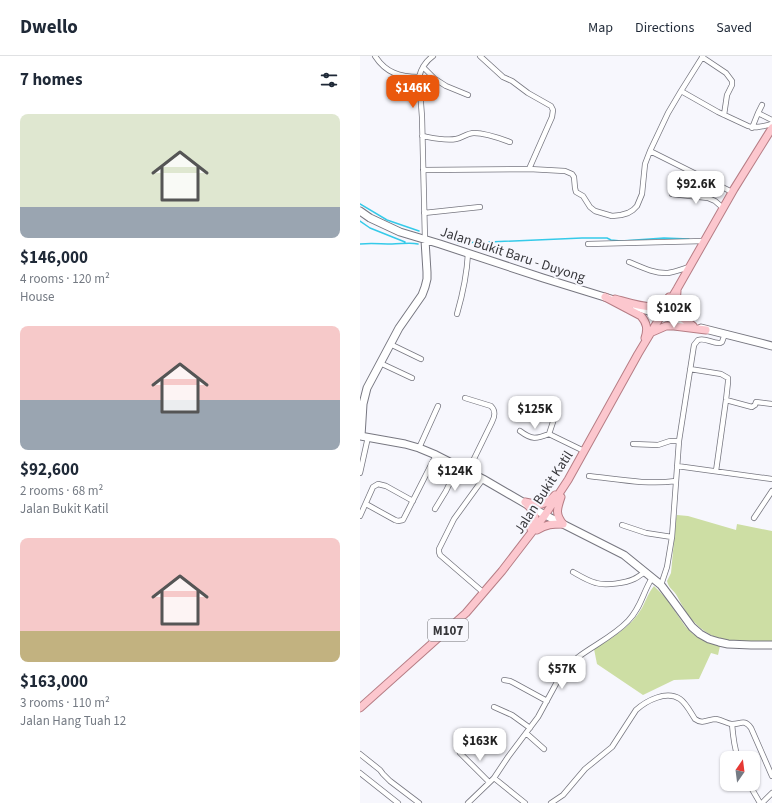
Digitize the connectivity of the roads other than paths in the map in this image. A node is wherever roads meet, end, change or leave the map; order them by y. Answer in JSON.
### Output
{"nodes":[{"id":1,"x":375,"y":56,"type":"edge"},
{"id":2,"x":433,"y":56,"type":"edge"},
{"id":3,"x":480,"y":56,"type":"edge"},
{"id":4,"x":702,"y":56,"type":"edge"},
{"id":5,"x":423,"y":67,"type":"junction"},
{"id":6,"x":419,"y":77,"type":"junction"},
{"id":7,"x":681,"y":91,"type":"junction"},
{"id":8,"x":468,"y":95,"type":"dead end"},
{"id":9,"x":762,"y":105,"type":"dead end"},
{"id":10,"x":758,"y":113,"type":"junction"},
{"id":11,"x":724,"y":115,"type":"junction"},
{"id":12,"x":772,"y":120,"type":"edge"},
{"id":13,"x":772,"y":124,"type":"edge"},
{"id":14,"x":752,"y":128,"type":"junction"},
{"id":15,"x":772,"y":128,"type":"edge"},
{"id":16,"x":422,"y":136,"type":"junction"},
{"id":17,"x":510,"y":142,"type":"dead end"},
{"id":18,"x":650,"y":151,"type":"junction"},
{"id":19,"x":529,"y":169,"type":"junction"},
{"id":20,"x":423,"y":170,"type":"junction"},
{"id":21,"x":732,"y":192,"type":"junction"},
{"id":22,"x":672,"y":194,"type":"dead end"},
{"id":23,"x":480,"y":207,"type":"dead end"},
{"id":24,"x":723,"y":208,"type":"junction"},
{"id":25,"x":360,"y":211,"type":"edge"},
{"id":26,"x":424,"y":213,"type":"junction"},
{"id":27,"x":425,"y":240,"type":"junction"},
{"id":28,"x":704,"y":241,"type":"junction"},
{"id":29,"x":588,"y":244,"type":"dead end"},
{"id":30,"x":468,"y":253,"type":"junction"},
{"id":31,"x":629,"y":262,"type":"dead end"},
{"id":32,"x":690,"y":267,"type":"junction"},
{"id":33,"x":677,"y":289,"type":"junction"},
{"id":34,"x":605,"y":297,"type":"junction"},
{"id":35,"x":457,"y":314,"type":"dead end"},
{"id":36,"x":661,"y":315,"type":"junction"},
{"id":37,"x":693,"y":326,"type":"junction"},
{"id":38,"x":706,"y":330,"type":"junction"},
{"id":39,"x":650,"y":333,"type":"junction"},
{"id":40,"x":725,"y":334,"type":"junction"},
{"id":41,"x":390,"y":344,"type":"junction"},
{"id":42,"x":772,"y":346,"type":"edge"},
{"id":43,"x":638,"y":354,"type":"junction"},
{"id":44,"x":421,"y":359,"type":"dead end"},
{"id":45,"x":380,"y":363,"type":"junction"},
{"id":46,"x":690,"y":369,"type":"junction"},
{"id":47,"x":412,"y":378,"type":"dead end"},
{"id":48,"x":465,"y":398,"type":"dead end"},
{"id":49,"x":362,"y":399,"type":"edge"},
{"id":50,"x":726,"y":400,"type":"junction"},
{"id":51,"x":772,"y":404,"type":"edge"},
{"id":52,"x":438,"y":406,"type":"dead end"},
{"id":53,"x":558,"y":407,"type":"dead end"},
{"id":54,"x":520,"y":431,"type":"dead end"},
{"id":55,"x":549,"y":434,"type":"junction"},
{"id":56,"x":363,"y":436,"type":"edge"},
{"id":57,"x":679,"y":441,"type":"junction"},
{"id":58,"x":633,"y":444,"type":"dead end"},
{"id":59,"x":419,"y":448,"type":"junction"},
{"id":60,"x":584,"y":451,"type":"junction"},
{"id":61,"x":436,"y":455,"type":"junction"},
{"id":62,"x":458,"y":466,"type":"junction"},
{"id":63,"x":676,"y":466,"type":"junction"},
{"id":64,"x":468,"y":471,"type":"junction"},
{"id":65,"x":716,"y":471,"type":"junction"},
{"id":66,"x":360,"y":473,"type":"edge"},
{"id":67,"x":589,"y":476,"type":"dead end"},
{"id":68,"x":483,"y":479,"type":"junction"},
{"id":69,"x":772,"y":479,"type":"edge"},
{"id":70,"x":568,"y":480,"type":"junction"},
{"id":71,"x":676,"y":481,"type":"junction"},
{"id":72,"x":772,"y":490,"type":"edge"},
{"id":73,"x":413,"y":501,"type":"junction"},
{"id":74,"x":524,"y":502,"type":"junction"},
{"id":75,"x":366,"y":504,"type":"junction"},
{"id":76,"x":435,"y":509,"type":"dead end"},
{"id":77,"x":545,"y":515,"type":"junction"},
{"id":78,"x":360,"y":516,"type":"edge"},
{"id":79,"x":754,"y":518,"type":"dead end"},
{"id":80,"x":563,"y":524,"type":"junction"},
{"id":81,"x":622,"y":525,"type":"dead end"},
{"id":82,"x":532,"y":533,"type":"junction"},
{"id":83,"x":672,"y":537,"type":"junction"},
{"id":84,"x":525,"y":542,"type":"junction"},
{"id":85,"x":573,"y":572,"type":"dead end"},
{"id":86,"x":645,"y":572,"type":"junction"},
{"id":87,"x":652,"y":578,"type":"junction"},
{"id":88,"x":661,"y":585,"type":"junction"},
{"id":89,"x":484,"y":593,"type":"junction"},
{"id":90,"x":772,"y":645,"type":"edge"},
{"id":91,"x":504,"y":680,"type":"dead end"},
{"id":92,"x":547,"y":701,"type":"junction"},
{"id":93,"x":494,"y":706,"type":"dead end"},
{"id":94,"x":360,"y":708,"type":"edge"},
{"id":95,"x":732,"y":724,"type":"junction"},
{"id":96,"x":530,"y":728,"type":"junction"},
{"id":97,"x":526,"y":733,"type":"junction"},
{"id":98,"x":544,"y":749,"type":"dead end"},
{"id":99,"x":735,"y":751,"type":"edge"},
{"id":100,"x":460,"y":753,"type":"dead end"},
{"id":101,"x":360,"y":754,"type":"edge"},
{"id":102,"x":360,"y":773,"type":"edge"},
{"id":103,"x":772,"y":776,"type":"edge"},
{"id":104,"x":494,"y":778,"type":"junction"},
{"id":105,"x":489,"y":782,"type":"junction"},
{"id":106,"x":753,"y":791,"type":"edge"},
{"id":107,"x":772,"y":793,"type":"edge"},
{"id":108,"x":398,"y":803,"type":"edge"},
{"id":109,"x":419,"y":803,"type":"edge"},
{"id":110,"x":468,"y":803,"type":"edge"},
{"id":111,"x":525,"y":803,"type":"edge"},
{"id":112,"x":551,"y":803,"type":"edge"},
{"id":113,"x":761,"y":803,"type":"edge"}],
"edges":[{"from":1,"to":6,"type":"street"},
{"from":2,"to":5,"type":"street"},
{"from":3,"to":19,"type":"street"},
{"from":4,"to":7,"type":"street"},
{"from":4,"to":11,"type":"street"},
{"from":5,"to":6,"type":"street"},
{"from":5,"to":8,"type":"street"},
{"from":6,"to":16,"type":"street"},
{"from":7,"to":11,"type":"street"},
{"from":7,"to":18,"type":"street"},
{"from":9,"to":10,"type":"street"},
{"from":10,"to":12,"type":"street"},
{"from":10,"to":14,"type":"street"},
{"from":11,"to":14,"type":"street"},
{"from":13,"to":14,"type":"street"},
{"from":15,"to":21,"type":"main road","name":"Jalan Bukit Katil","number":"M107"},
{"from":16,"to":17,"type":"street"},
{"from":16,"to":20,"type":"street"},
{"from":18,"to":19,"type":"street"},
{"from":18,"to":21,"type":"street"},
{"from":19,"to":20,"type":"street"},
{"from":20,"to":26,"type":"street"},
{"from":21,"to":24,"type":"main road","name":"Jalan Bukit Katil","number":"M107"},
{"from":22,"to":24,"type":"street"},
{"from":23,"to":26,"type":"street"},
{"from":24,"to":28,"type":"main road","name":"Jalan Bukit Katil","number":"M107"},
{"from":25,"to":27,"type":"street","name":"Jalan Bukit Baru - Duyong"},
{"from":26,"to":27,"type":"street"},
{"from":27,"to":30,"type":"street","name":"Jalan Bukit Baru - Duyong"},
{"from":27,"to":41,"type":"street"},
{"from":28,"to":29,"type":"street"},
{"from":28,"to":32,"type":"main road","name":"Jalan Bukit Katil","number":"M107"},
{"from":30,"to":34,"type":"street","name":"Jalan Bukit Baru - Duyong"},
{"from":30,"to":35,"type":"street"},
{"from":31,"to":32,"type":"street"},
{"from":32,"to":33,"type":"main road","name":"Jalan Bukit Katil","number":"M107"},
{"from":33,"to":34,"type":"main road"},
{"from":33,"to":36,"type":"main road","name":"Jalan Bukit Katil","number":"M107"},
{"from":33,"to":37,"type":"main road"},
{"from":34,"to":36,"type":"street","name":"Jalan Bukit Baru - Duyong"},
{"from":34,"to":43,"type":"main road"},
{"from":36,"to":37,"type":"street","name":"Jalan Bukit Baru - Duyong"},
{"from":36,"to":39,"type":"main road","name":"Jalan Bukit Katil","number":"M107"},
{"from":37,"to":38,"type":"street","name":"Jalan Bukit Baru - Duyong"},
{"from":38,"to":39,"type":"main road"},
{"from":38,"to":40,"type":"street","name":"Jalan Bukit Baru - Duyong"},
{"from":39,"to":43,"type":"main road","name":"Jalan Bukit Katil","number":"M107"},
{"from":40,"to":42,"type":"street","name":"Jalan Bukit Baru - Duyong"},
{"from":40,"to":46,"type":"street"},
{"from":41,"to":44,"type":"street"},
{"from":41,"to":45,"type":"street"},
{"from":43,"to":60,"type":"main road","name":"Jalan Bukit Katil","number":"M107"},
{"from":45,"to":47,"type":"street"},
{"from":45,"to":49,"type":"street"},
{"from":46,"to":50,"type":"street"},
{"from":46,"to":57,"type":"street"},
{"from":48,"to":64,"type":"street"},
{"from":49,"to":56,"type":"street"},
{"from":50,"to":51,"type":"street"},
{"from":50,"to":65,"type":"street"},
{"from":52,"to":59,"type":"street"},
{"from":53,"to":55,"type":"street"},
{"from":54,"to":55,"type":"street"},
{"from":55,"to":60,"type":"street"},
{"from":56,"to":59,"type":"street"},
{"from":56,"to":66,"type":"street"},
{"from":57,"to":58,"type":"street"},
{"from":57,"to":63,"type":"street"},
{"from":59,"to":61,"type":"street"},
{"from":60,"to":70,"type":"main road","name":"Jalan Bukit Katil","number":"M107"},
{"from":61,"to":62,"type":"street"},
{"from":61,"to":73,"type":"street"},
{"from":62,"to":64,"type":"street"},
{"from":62,"to":76,"type":"street"},
{"from":63,"to":65,"type":"street"},
{"from":63,"to":71,"type":"street"},
{"from":64,"to":68,"type":"street"},
{"from":65,"to":69,"type":"street"},
{"from":67,"to":71,"type":"street"},
{"from":68,"to":74,"type":"street"},
{"from":68,"to":89,"type":"street"},
{"from":70,"to":74,"type":"main road"},
{"from":70,"to":77,"type":"main road","name":"Jalan Bukit Katil","number":"M107"},
{"from":70,"to":80,"type":"main road"},
{"from":71,"to":83,"type":"street"},
{"from":72,"to":79,"type":"street"},
{"from":73,"to":75,"type":"street"},
{"from":73,"to":75,"type":"street"},
{"from":74,"to":77,"type":"street"},
{"from":74,"to":84,"type":"main road"},
{"from":75,"to":78,"type":"street"},
{"from":77,"to":80,"type":"street"},
{"from":77,"to":82,"type":"main road","name":"Jalan Bukit Katil","number":"M107"},
{"from":80,"to":82,"type":"main road"},
{"from":80,"to":86,"type":"street"},
{"from":81,"to":83,"type":"street"},
{"from":82,"to":84,"type":"main road","name":"Jalan Bukit Katil","number":"M107"},
{"from":83,"to":88,"type":"street"},
{"from":84,"to":89,"type":"main road","name":"Jalan Bukit Katil","number":"M107"},
{"from":85,"to":86,"type":"street"},
{"from":86,"to":87,"type":"street"},
{"from":87,"to":88,"type":"street"},
{"from":87,"to":92,"type":"street"},
{"from":88,"to":90,"type":"street"},
{"from":89,"to":94,"type":"main road","name":"Jalan Bukit Katil","number":"M107"},
{"from":91,"to":92,"type":"street"},
{"from":92,"to":96,"type":"street"},
{"from":93,"to":96,"type":"street"},
{"from":95,"to":99,"type":"street"},
{"from":95,"to":103,"type":"street"},
{"from":95,"to":112,"type":"street"},
{"from":96,"to":97,"type":"street"},
{"from":97,"to":98,"type":"street"},
{"from":97,"to":104,"type":"street"},
{"from":100,"to":105,"type":"street"},
{"from":101,"to":109,"type":"street"},
{"from":102,"to":108,"type":"street"},
{"from":104,"to":105,"type":"street"},
{"from":104,"to":111,"type":"street"},
{"from":105,"to":110,"type":"street"},
{"from":106,"to":113,"type":"street"},
{"from":107,"to":113,"type":"street"}]}
